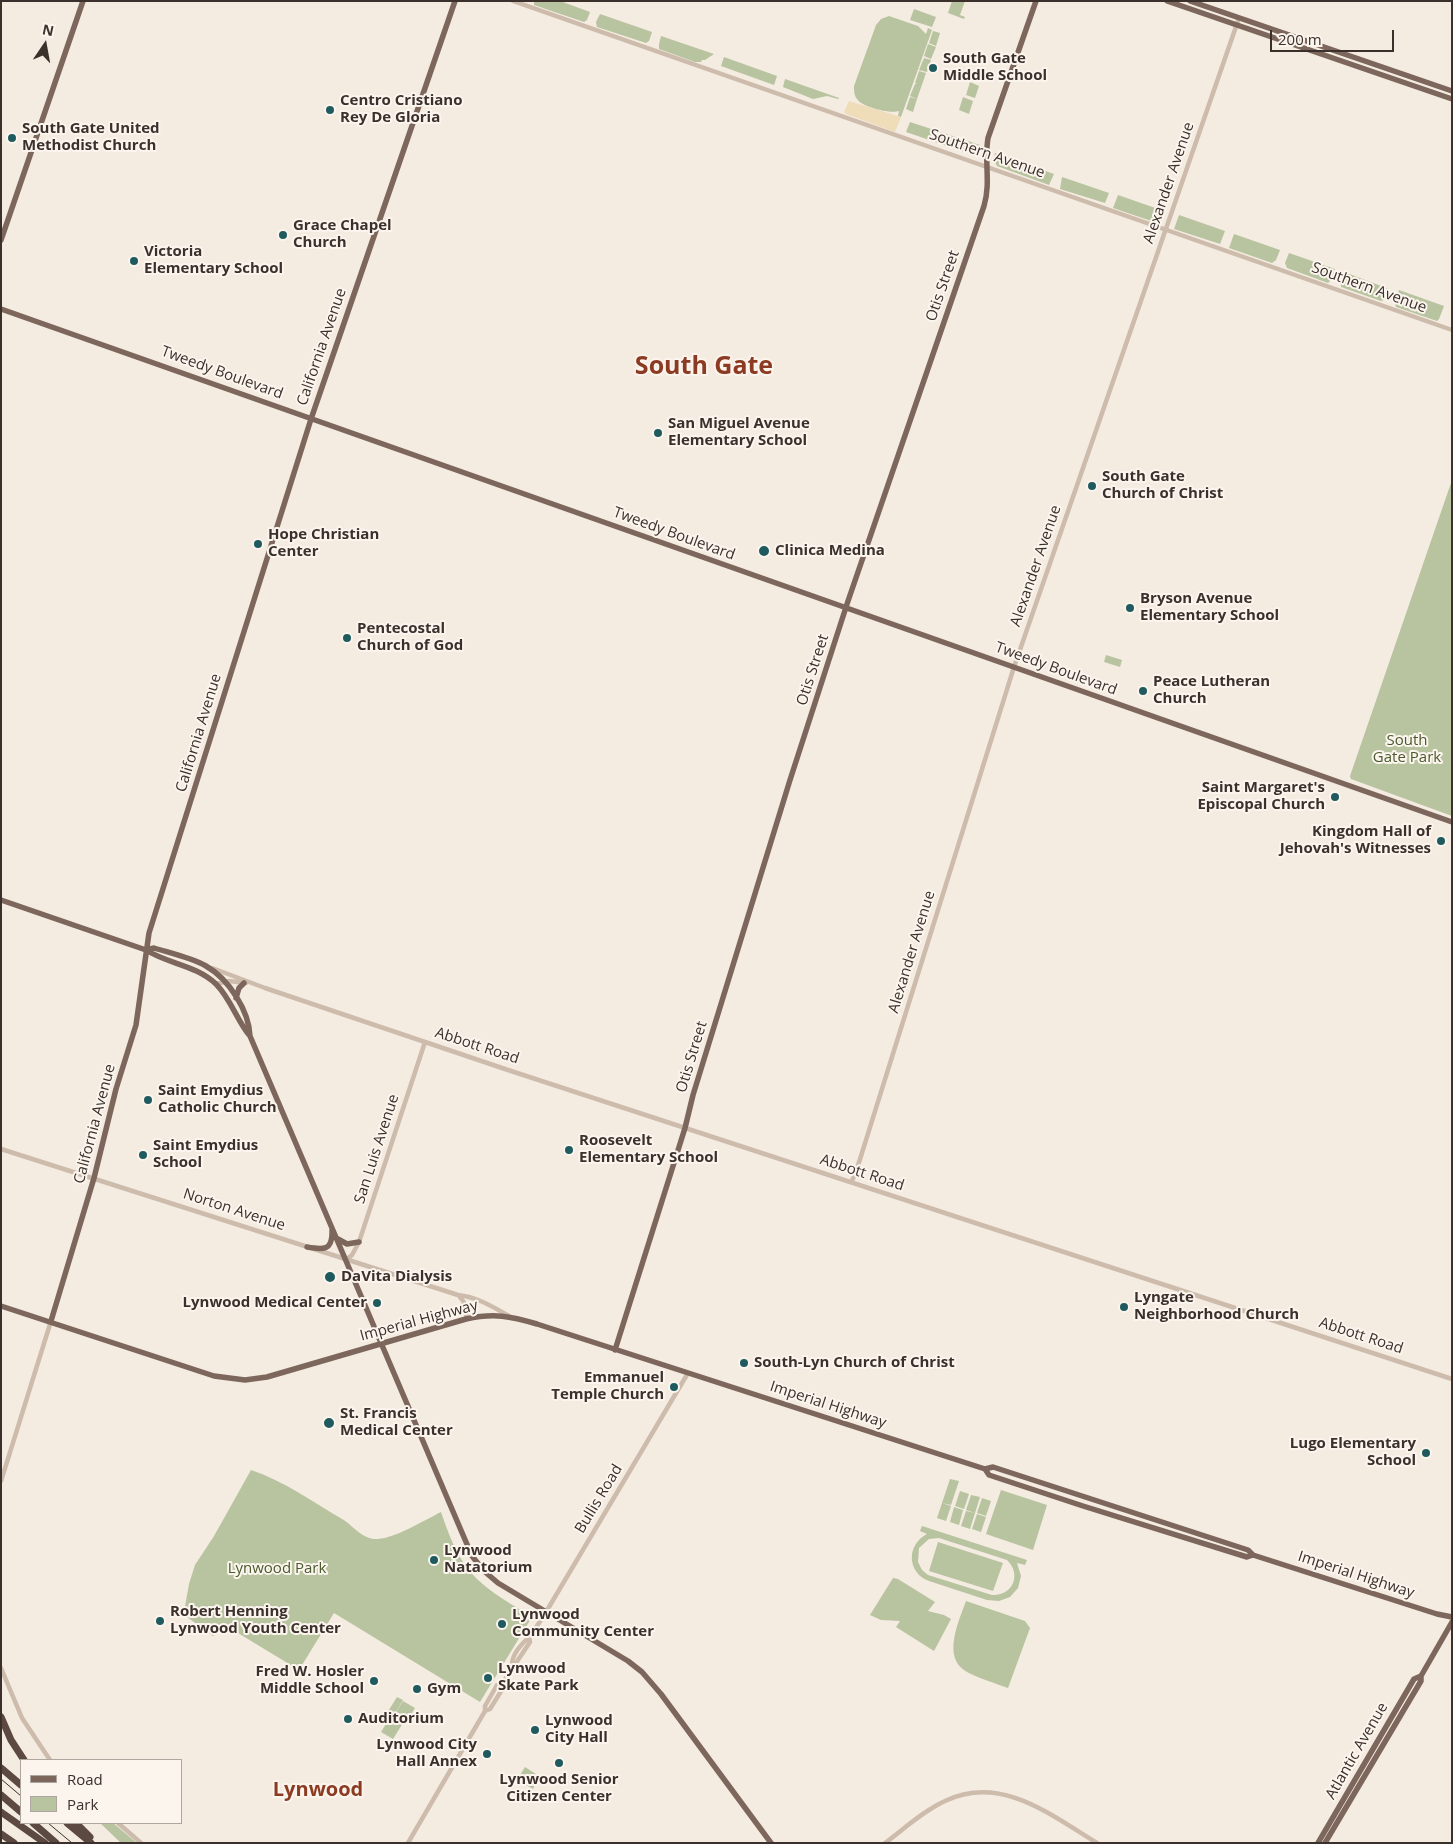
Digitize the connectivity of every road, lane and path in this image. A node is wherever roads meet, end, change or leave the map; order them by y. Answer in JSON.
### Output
{"nodes":[{"id":1,"x":83,"y":1,"type":"edge"},
{"id":2,"x":455,"y":1,"type":"edge"},
{"id":3,"x":513,"y":1,"type":"edge"},
{"id":4,"x":1036,"y":1,"type":"edge"},
{"id":5,"x":1167,"y":1,"type":"edge"},
{"id":6,"x":1190,"y":1,"type":"edge"},
{"id":7,"x":1239,"y":18,"type":"junction"},
{"id":8,"x":1236,"y":25,"type":"junction"},
{"id":9,"x":1452,"y":91,"type":"edge"},
{"id":10,"x":1452,"y":99,"type":"edge"},
{"id":11,"x":987,"y":167,"type":"junction"},
{"id":12,"x":1166,"y":230,"type":"junction"},
{"id":13,"x":1,"y":240,"type":"edge"},
{"id":14,"x":1,"y":309,"type":"edge"},
{"id":15,"x":1452,"y":330,"type":"edge"},
{"id":16,"x":311,"y":418,"type":"junction"},
{"id":17,"x":846,"y":608,"type":"junction"},
{"id":18,"x":1014,"y":667,"type":"junction"},
{"id":19,"x":1452,"y":822,"type":"edge"},
{"id":20,"x":1,"y":900,"type":"edge"},
{"id":21,"x":146,"y":950,"type":"junction"},
{"id":22,"x":206,"y":966,"type":"junction"},
{"id":23,"x":224,"y":981,"type":"junction"},
{"id":24,"x":244,"y":983,"type":"junction"},
{"id":25,"x":216,"y":984,"type":"junction"},
{"id":26,"x":265,"y":988,"type":"junction"},
{"id":27,"x":236,"y":998,"type":"junction"},
{"id":28,"x":250,"y":1036,"type":"junction"},
{"id":29,"x":425,"y":1042,"type":"junction"},
{"id":30,"x":685,"y":1128,"type":"junction"},
{"id":31,"x":1,"y":1149,"type":"edge"},
{"id":32,"x":94,"y":1178,"type":"junction"},
{"id":33,"x":851,"y":1182,"type":"junction"},
{"id":34,"x":331,"y":1226,"type":"junction"},
{"id":35,"x":336,"y":1238,"type":"junction"},
{"id":36,"x":359,"y":1242,"type":"junction"},
{"id":37,"x":307,"y":1247,"type":"junction"},
{"id":38,"x":345,"y":1260,"type":"junction"},
{"id":39,"x":458,"y":1295,"type":"junction"},
{"id":40,"x":1,"y":1306,"type":"edge"},
{"id":41,"x":509,"y":1316,"type":"junction"},
{"id":42,"x":466,"y":1319,"type":"junction"},
{"id":43,"x":51,"y":1321,"type":"junction"},
{"id":44,"x":381,"y":1344,"type":"junction"},
{"id":45,"x":615,"y":1350,"type":"junction"},
{"id":46,"x":688,"y":1373,"type":"junction"},
{"id":47,"x":1452,"y":1379,"type":"edge"},
{"id":48,"x":985,"y":1469,"type":"junction"},
{"id":49,"x":1,"y":1481,"type":"edge"},
{"id":50,"x":1253,"y":1555,"type":"junction"},
{"id":51,"x":546,"y":1612,"type":"junction"},
{"id":52,"x":1452,"y":1617,"type":"edge"},
{"id":53,"x":1452,"y":1622,"type":"edge"},
{"id":54,"x":1,"y":1668,"type":"edge"},
{"id":55,"x":1421,"y":1676,"type":"junction"},
{"id":56,"x":1,"y":1717,"type":"edge"},
{"id":57,"x":23,"y":1759,"type":"edge"},
{"id":58,"x":49,"y":1759,"type":"edge"},
{"id":59,"x":1,"y":1768,"type":"edge"},
{"id":60,"x":20,"y":1784,"type":"edge"},
{"id":61,"x":1,"y":1795,"type":"edge"},
{"id":62,"x":20,"y":1811,"type":"edge"},
{"id":63,"x":1,"y":1812,"type":"edge"},
{"id":64,"x":34,"y":1824,"type":"edge"},
{"id":65,"x":68,"y":1824,"type":"edge"},
{"id":66,"x":77,"y":1824,"type":"edge"},
{"id":67,"x":119,"y":1824,"type":"edge"},
{"id":68,"x":1,"y":1834,"type":"edge"},
{"id":69,"x":14,"y":1843,"type":"edge"},
{"id":70,"x":46,"y":1843,"type":"edge"},
{"id":71,"x":56,"y":1843,"type":"edge"},
{"id":72,"x":91,"y":1843,"type":"edge"},
{"id":73,"x":95,"y":1843,"type":"edge"},
{"id":74,"x":141,"y":1843,"type":"edge"},
{"id":75,"x":408,"y":1843,"type":"edge"},
{"id":76,"x":771,"y":1843,"type":"edge"},
{"id":77,"x":885,"y":1843,"type":"edge"},
{"id":78,"x":1097,"y":1843,"type":"edge"},
{"id":79,"x":1318,"y":1843,"type":"edge"},
{"id":80,"x":1325,"y":1843,"type":"edge"}],
"edges":[{"from":1,"to":13,"type":"main road"},
{"from":2,"to":16,"type":"main road","name":"California Avenue"},
{"from":3,"to":11,"type":"street","name":"Southern Avenue"},
{"from":4,"to":11,"type":"main road","name":"Otis Street"},
{"from":5,"to":8,"type":"main road"},
{"from":6,"to":7,"type":"main road"},
{"from":7,"to":8,"type":"street","name":"Alexander Avenue"},
{"from":7,"to":9,"type":"main road"},
{"from":8,"to":10,"type":"main road"},
{"from":8,"to":12,"type":"street","name":"Alexander Avenue"},
{"from":11,"to":12,"type":"street","name":"Southern Avenue"},
{"from":11,"to":17,"type":"main road","name":"Otis Street"},
{"from":12,"to":15,"type":"street","name":"Southern Avenue"},
{"from":12,"to":18,"type":"street","name":"Alexander Avenue"},
{"from":14,"to":16,"type":"main road","name":"Tweedy Boulevard"},
{"from":16,"to":17,"type":"main road","name":"Tweedy Boulevard"},
{"from":16,"to":21,"type":"main road","name":"California Avenue"},
{"from":17,"to":18,"type":"main road","name":"Tweedy Boulevard"},
{"from":17,"to":30,"type":"main road","name":"Otis Street"},
{"from":18,"to":19,"type":"main road","name":"Tweedy Boulevard"},
{"from":18,"to":33,"type":"street","name":"Alexander Avenue"},
{"from":20,"to":21,"type":"main road"},
{"from":21,"to":22,"type":"main road"},
{"from":21,"to":25,"type":"main road"},
{"from":21,"to":32,"type":"main road","name":"California Avenue"},
{"from":22,"to":23,"type":"main road"},
{"from":22,"to":26,"type":"street","name":"Abbott Road"},
{"from":23,"to":24,"type":"street","name":"Abbott Road"},
{"from":23,"to":25,"type":"street","name":"Abbott Road"},
{"from":23,"to":27,"type":"main road"},
{"from":24,"to":26,"type":"street","name":"Abbott Road"},
{"from":24,"to":27,"type":"main road"},
{"from":25,"to":28,"type":"main road"},
{"from":26,"to":29,"type":"street","name":"Abbott Road"},
{"from":27,"to":28,"type":"main road"},
{"from":28,"to":34,"type":"main road"},
{"from":29,"to":30,"type":"street","name":"Abbott Road"},
{"from":29,"to":36,"type":"street","name":"San Luis Avenue"},
{"from":30,"to":33,"type":"street","name":"Abbott Road"},
{"from":30,"to":45,"type":"main road","name":"Otis Street"},
{"from":31,"to":32,"type":"street","name":"Norton Avenue"},
{"from":32,"to":37,"type":"street","name":"Norton Avenue"},
{"from":32,"to":43,"type":"main road","name":"California Avenue"},
{"from":33,"to":47,"type":"street","name":"Abbott Road"},
{"from":34,"to":35,"type":"main road"},
{"from":34,"to":37,"type":"main road"},
{"from":35,"to":36,"type":"main road"},
{"from":35,"to":38,"type":"main road"},
{"from":36,"to":38,"type":"street","name":"San Luis Avenue"},
{"from":37,"to":38,"type":"street","name":"Norton Avenue"},
{"from":38,"to":39,"type":"street","name":"Norton Avenue"},
{"from":38,"to":44,"type":"main road"},
{"from":39,"to":41,"type":"street","name":"Norton Avenue"},
{"from":39,"to":42,"type":"street"},
{"from":40,"to":43,"type":"main road","name":"Imperial Highway"},
{"from":41,"to":42,"type":"main road","name":"Imperial Highway"},
{"from":41,"to":45,"type":"main road","name":"Imperial Highway"},
{"from":42,"to":44,"type":"main road","name":"Imperial Highway"},
{"from":43,"to":44,"type":"main road","name":"Imperial Highway"},
{"from":43,"to":49,"type":"street","name":"California Avenue"},
{"from":44,"to":51,"type":"main road"},
{"from":45,"to":46,"type":"main road","name":"Imperial Highway"},
{"from":46,"to":48,"type":"main road","name":"Imperial Highway"},
{"from":46,"to":51,"type":"street","name":"Bullis Road"},
{"from":48,"to":50,"type":"main road","name":"Imperial Highway"},
{"from":48,"to":50,"type":"main road","name":"Imperial Highway"},
{"from":50,"to":52,"type":"main road","name":"Imperial Highway"},
{"from":51,"to":75,"type":"street","name":"Bullis Road"},
{"from":51,"to":76,"type":"main road"},
{"from":53,"to":55,"type":"main road","name":"Atlantic Avenue"},
{"from":54,"to":58,"type":"street"},
{"from":55,"to":79,"type":"main road","name":"Atlantic Avenue"},
{"from":55,"to":80,"type":"main road","name":"Atlantic Avenue"},
{"from":56,"to":57,"type":"highway"},
{"from":59,"to":60,"type":"highway"},
{"from":61,"to":62,"type":"highway"},
{"from":63,"to":70,"type":"highway"},
{"from":64,"to":71,"type":"highway"},
{"from":65,"to":72,"type":"highway"},
{"from":66,"to":73,"type":"highway"},
{"from":67,"to":74,"type":"street"},
{"from":68,"to":69,"type":"highway"},
{"from":77,"to":78,"type":"street"}]}
